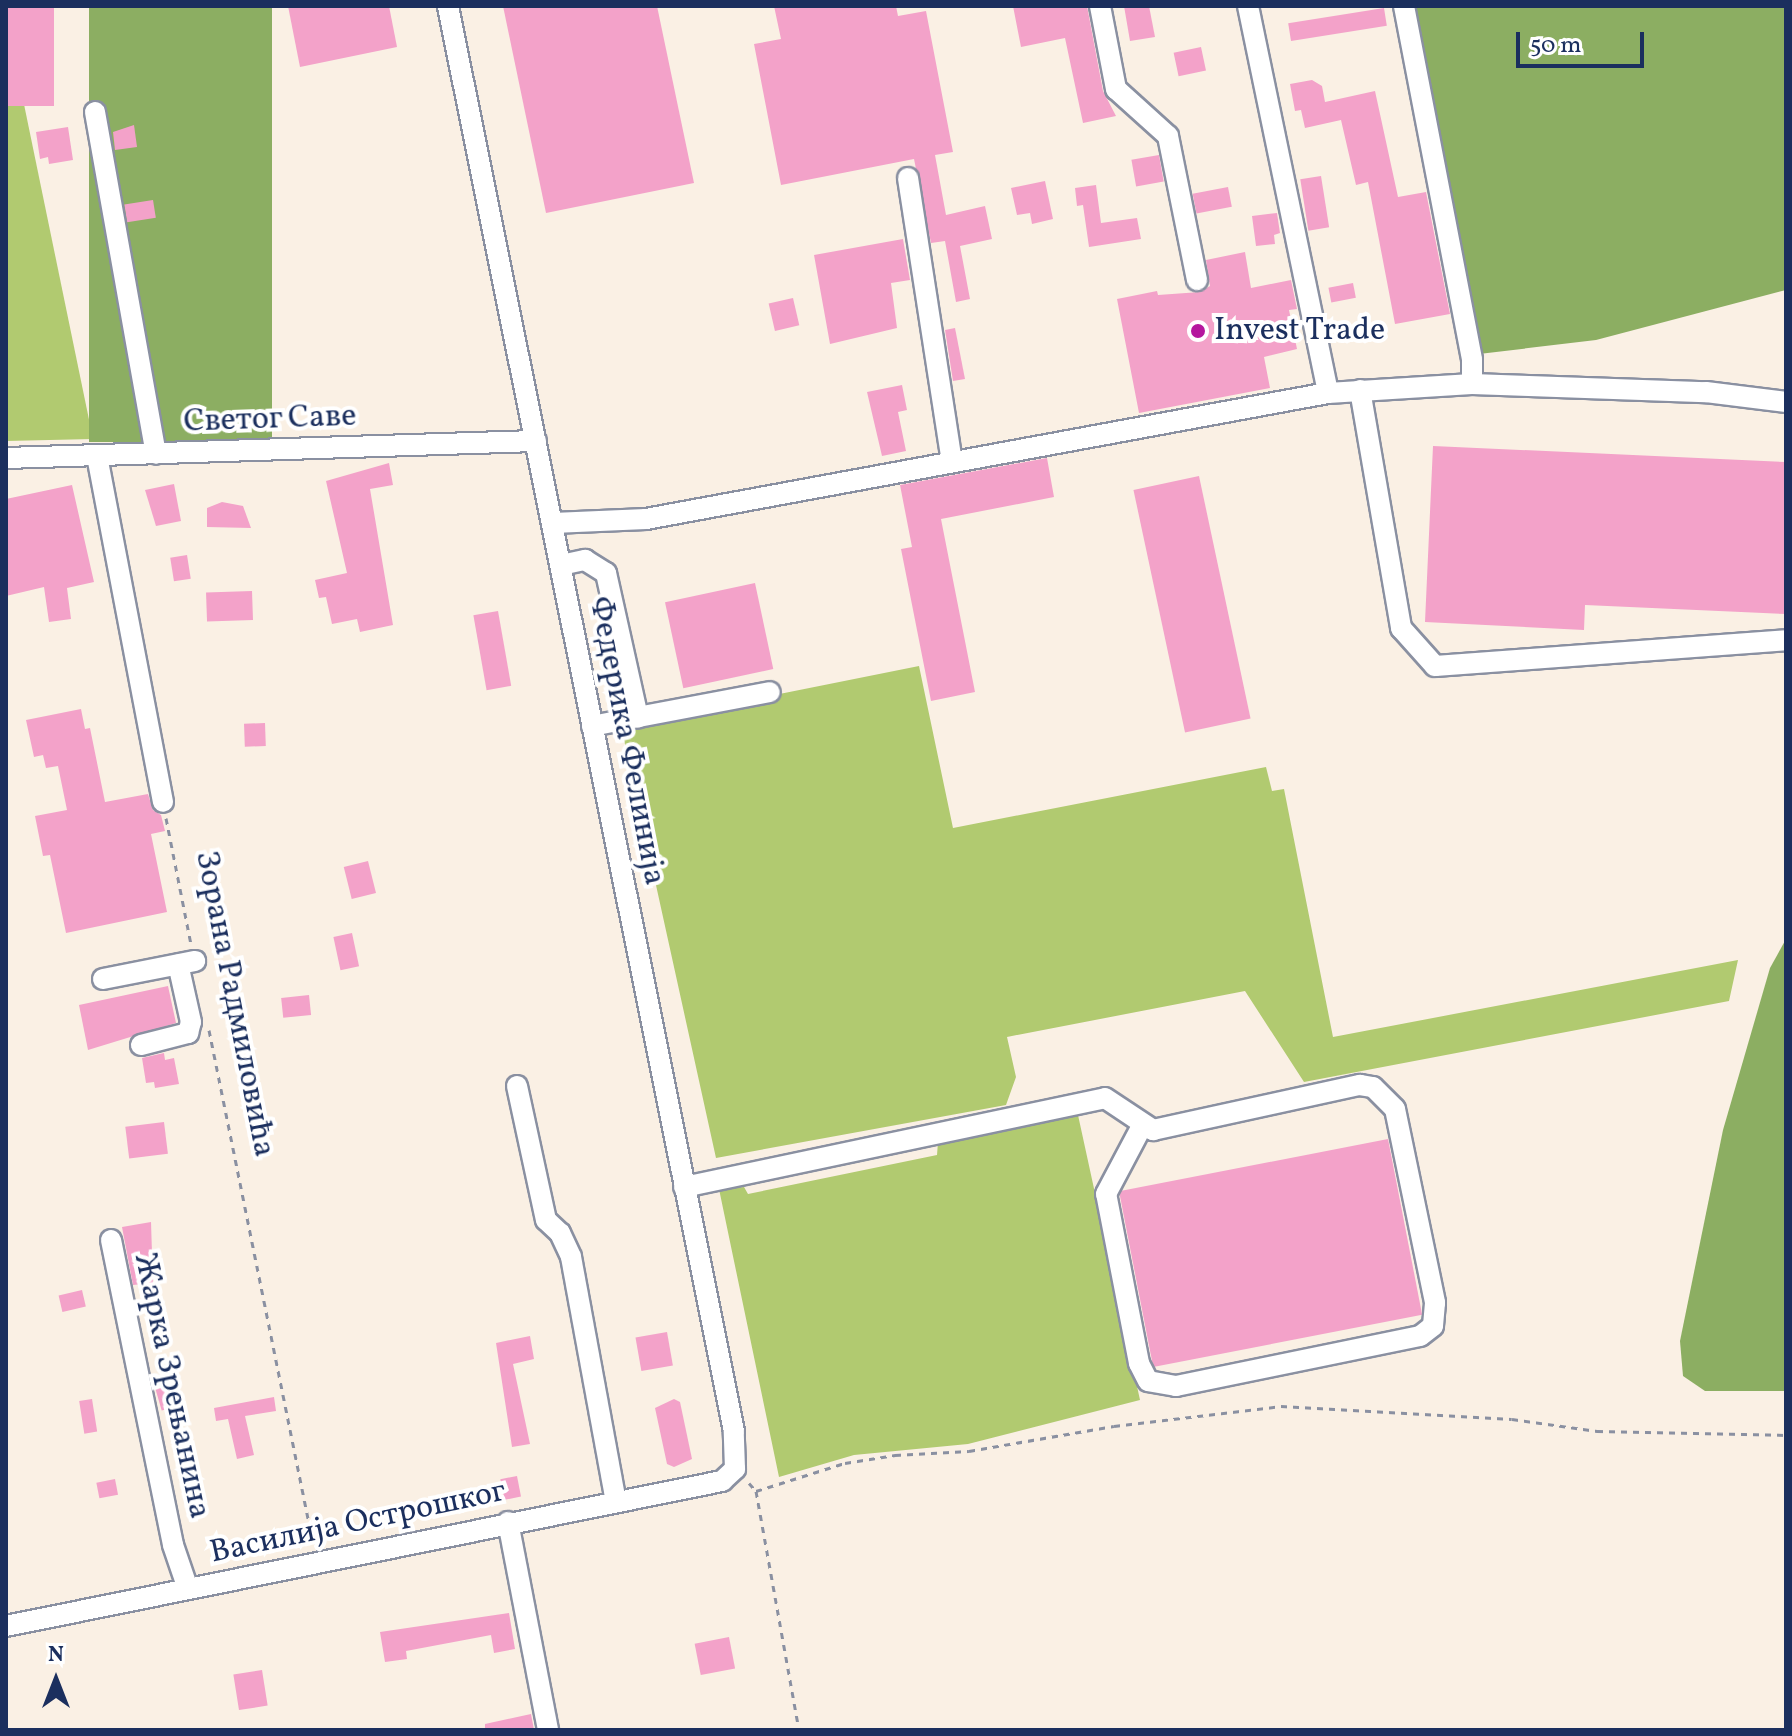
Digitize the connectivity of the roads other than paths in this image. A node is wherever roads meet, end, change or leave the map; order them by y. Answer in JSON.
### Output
{"nodes":[{"id":1,"x":448,"y":6,"type":"edge"},
{"id":2,"x":1100,"y":6,"type":"edge"},
{"id":3,"x":1248,"y":6,"type":"edge"},
{"id":4,"x":1404,"y":6,"type":"edge"},
{"id":5,"x":95,"y":112,"type":"dead end"},
{"id":6,"x":908,"y":178,"type":"dead end"},
{"id":7,"x":1197,"y":280,"type":"dead end"},
{"id":8,"x":1472,"y":384,"type":"junction"},
{"id":9,"x":1360,"y":390,"type":"junction"},
{"id":10,"x":1328,"y":393,"type":"junction"},
{"id":11,"x":1786,"y":402,"type":"edge"},
{"id":12,"x":536,"y":441,"type":"junction"},
{"id":13,"x":156,"y":454,"type":"junction"},
{"id":14,"x":97,"y":456,"type":"junction"},
{"id":15,"x":6,"y":458,"type":"edge"},
{"id":16,"x":952,"y":462,"type":"junction"},
{"id":17,"x":553,"y":523,"type":"junction"},
{"id":18,"x":561,"y":565,"type":"junction"},
{"id":19,"x":1786,"y":640,"type":"edge"},
{"id":20,"x":770,"y":692,"type":"dead end"},
{"id":21,"x":638,"y":717,"type":"junction"},
{"id":22,"x":592,"y":726,"type":"junction"},
{"id":23,"x":163,"y":802,"type":"road end"},
{"id":24,"x":103,"y":979,"type":"dead end"},
{"id":25,"x":141,"y":1045,"type":"dead end"},
{"id":26,"x":517,"y":1086,"type":"dead end"},
{"id":27,"x":1142,"y":1126,"type":"junction"},
{"id":28,"x":684,"y":1187,"type":"junction"},
{"id":29,"x":111,"y":1240,"type":"dead end"},
{"id":30,"x":729,"y":1475,"type":"joint"},
{"id":31,"x":616,"y":1502,"type":"junction"},
{"id":32,"x":508,"y":1522,"type":"junction"},
{"id":33,"x":188,"y":1589,"type":"junction"},
{"id":34,"x":6,"y":1626,"type":"edge"},
{"id":35,"x":548,"y":1730,"type":"edge"}],
"edges":[{"from":1,"to":12,"type":"street","name":"Федерика Фелинија"},
{"from":2,"to":7,"type":"street"},
{"from":3,"to":10,"type":"street"},
{"from":4,"to":8,"type":"street"},
{"from":5,"to":13,"type":"street"},
{"from":6,"to":16,"type":"street"},
{"from":8,"to":9,"type":"street"},
{"from":8,"to":11,"type":"street"},
{"from":9,"to":10,"type":"street"},
{"from":9,"to":19,"type":"street"},
{"from":10,"to":16,"type":"street"},
{"from":12,"to":13,"type":"street","name":"Светог Саве"},
{"from":12,"to":17,"type":"street","name":"Федерика Фелинија"},
{"from":13,"to":14,"type":"street","name":"Светог Саве"},
{"from":14,"to":15,"type":"street","name":"Светог Саве"},
{"from":14,"to":23,"type":"street"},
{"from":16,"to":17,"type":"street"},
{"from":17,"to":18,"type":"street","name":"Федерика Фелинија"},
{"from":18,"to":21,"type":"street"},
{"from":18,"to":22,"type":"street","name":"Федерика Фелинија"},
{"from":20,"to":21,"type":"street"},
{"from":21,"to":22,"type":"street"},
{"from":22,"to":28,"type":"street","name":"Федерика Фелинија"},
{"from":24,"to":25,"type":"street"},
{"from":26,"to":31,"type":"street"},
{"from":27,"to":27,"type":"street"},
{"from":27,"to":28,"type":"street"},
{"from":28,"to":30,"type":"street","name":"Федерика Фелинија"},
{"from":29,"to":33,"type":"street","name":"Жарка Зрењанина"},
{"from":30,"to":31,"type":"street","name":"Василија Острошког"},
{"from":31,"to":32,"type":"street","name":"Василија Острошког"},
{"from":32,"to":33,"type":"street","name":"Василија Острошког"},
{"from":32,"to":35,"type":"street"},
{"from":33,"to":34,"type":"street","name":"Василија Острошког"}]}
